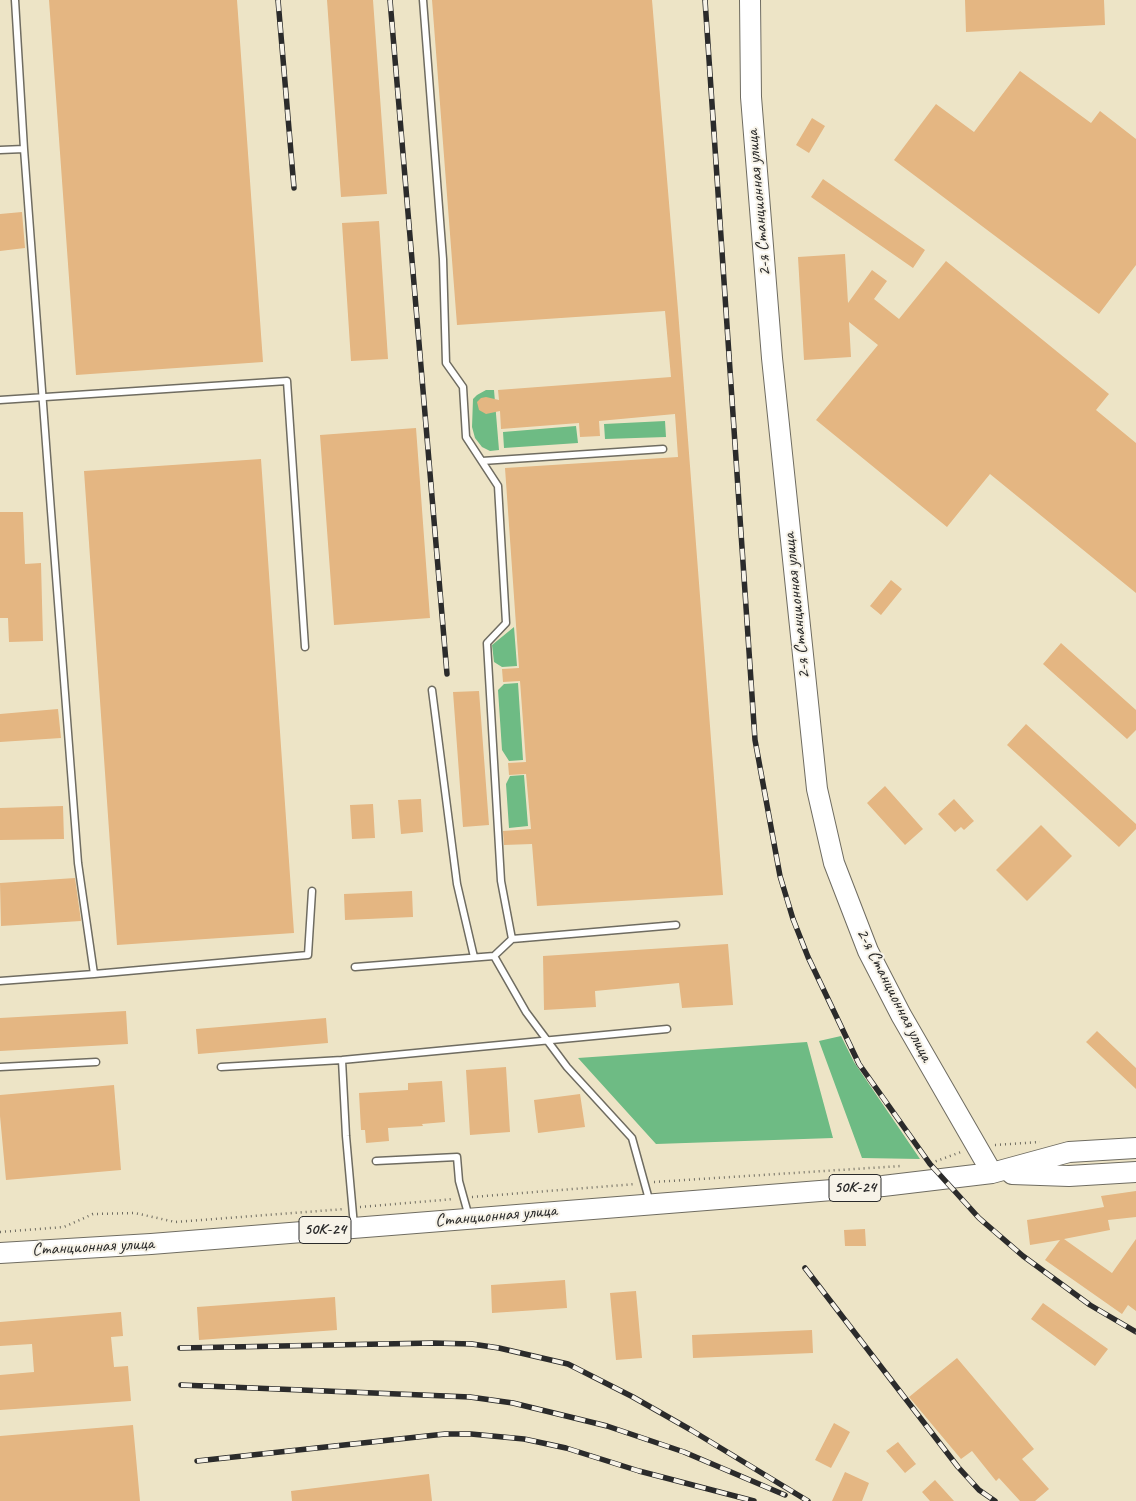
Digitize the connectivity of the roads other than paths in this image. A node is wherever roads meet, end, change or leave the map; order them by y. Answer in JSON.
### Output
{"nodes":[{"id":1,"x":15,"y":0,"type":"edge"},
{"id":2,"x":423,"y":0,"type":"edge"},
{"id":3,"x":750,"y":0,"type":"edge"},
{"id":4,"x":24,"y":149,"type":"junction"},
{"id":5,"x":0,"y":150,"type":"edge"},
{"id":6,"x":43,"y":396,"type":"junction"},
{"id":7,"x":0,"y":400,"type":"edge"},
{"id":8,"x":663,"y":449,"type":"dead end"},
{"id":9,"x":482,"y":461,"type":"junction"},
{"id":10,"x":305,"y":647,"type":"dead end"},
{"id":11,"x":432,"y":690,"type":"dead end"},
{"id":12,"x":312,"y":890,"type":"dead end"},
{"id":13,"x":676,"y":926,"type":"dead end"},
{"id":14,"x":512,"y":939,"type":"junction"},
{"id":15,"x":494,"y":956,"type":"junction"},
{"id":16,"x":474,"y":957,"type":"junction"},
{"id":17,"x":356,"y":967,"type":"dead end"},
{"id":18,"x":94,"y":974,"type":"junction"},
{"id":19,"x":0,"y":981,"type":"edge"},
{"id":20,"x":667,"y":1029,"type":"dead end"},
{"id":21,"x":550,"y":1041,"type":"junction"},
{"id":22,"x":342,"y":1060,"type":"junction"},
{"id":23,"x":96,"y":1062,"type":"dead end"},
{"id":24,"x":0,"y":1067,"type":"edge"},
{"id":25,"x":221,"y":1067,"type":"dead end"},
{"id":26,"x":1136,"y":1148,"type":"edge"},
{"id":27,"x":376,"y":1161,"type":"dead end"},
{"id":28,"x":1136,"y":1172,"type":"edge"},
{"id":29,"x":992,"y":1173,"type":"junction"},
{"id":30,"x":650,"y":1204,"type":"junction"},
{"id":31,"x":353,"y":1218,"type":"junction"},
{"id":32,"x":470,"y":1218,"type":"junction"},
{"id":33,"x":0,"y":1253,"type":"edge"}],
"edges":[{"from":1,"to":4,"type":"lane"},
{"from":2,"to":9,"type":"lane"},
{"from":3,"to":29,"type":"main road","name":"2-я Станционная улица"},
{"from":4,"to":5,"type":"lane"},
{"from":4,"to":6,"type":"lane"},
{"from":6,"to":7,"type":"lane"},
{"from":6,"to":10,"type":"lane"},
{"from":6,"to":18,"type":"lane"},
{"from":8,"to":9,"type":"lane"},
{"from":9,"to":14,"type":"lane"},
{"from":11,"to":16,"type":"lane"},
{"from":12,"to":18,"type":"lane"},
{"from":13,"to":14,"type":"lane"},
{"from":14,"to":15,"type":"lane"},
{"from":15,"to":16,"type":"lane"},
{"from":15,"to":21,"type":"lane"},
{"from":16,"to":17,"type":"lane"},
{"from":18,"to":19,"type":"lane"},
{"from":20,"to":21,"type":"lane"},
{"from":21,"to":22,"type":"lane"},
{"from":21,"to":30,"type":"lane"},
{"from":22,"to":25,"type":"lane"},
{"from":22,"to":31,"type":"lane"},
{"from":23,"to":24,"type":"lane"},
{"from":26,"to":29,"type":"main road","name":"Станционная улица","number":"50К-24"},
{"from":27,"to":32,"type":"lane"},
{"from":28,"to":29,"type":"main road","name":"Станционная улица","number":"50К-24"},
{"from":29,"to":30,"type":"main road","name":"Станционная улица","number":"50К-24"},
{"from":30,"to":32,"type":"main road","name":"Станционная улица","number":"50К-24"},
{"from":31,"to":32,"type":"main road","name":"Станционная улица","number":"50К-24"},
{"from":31,"to":33,"type":"main road","name":"Станционная улица","number":"50К-24"}]}
